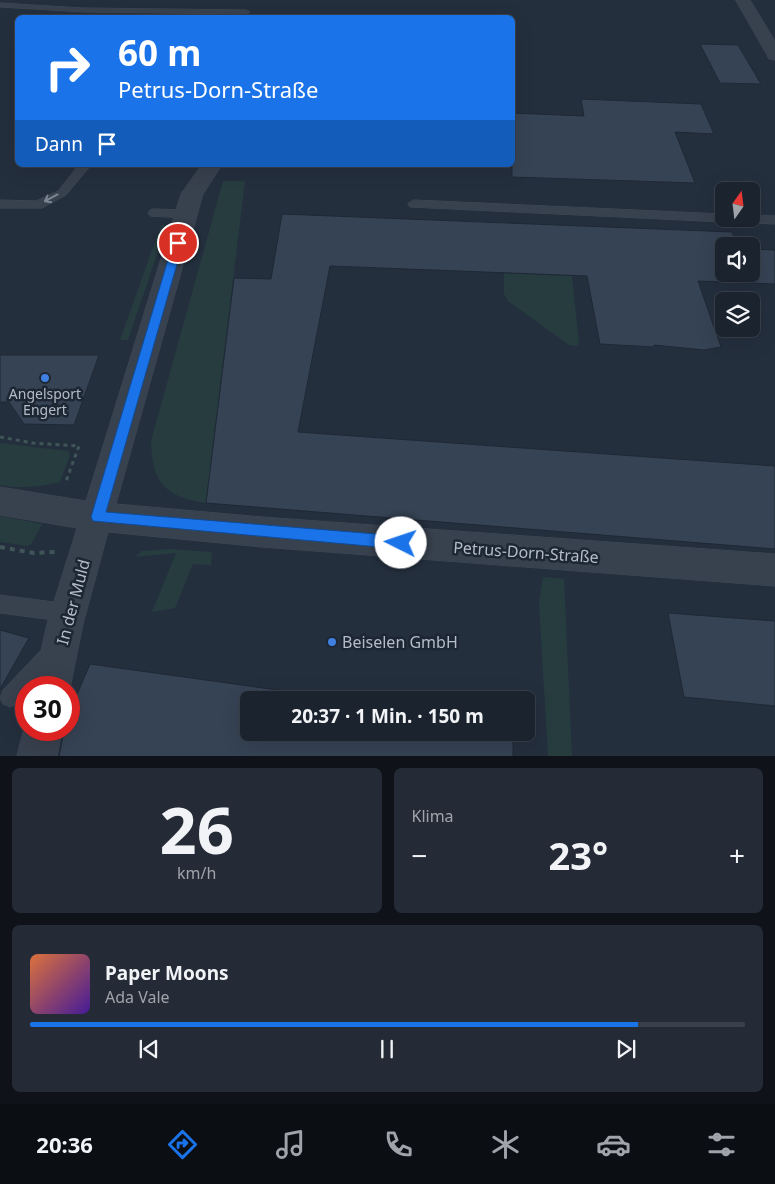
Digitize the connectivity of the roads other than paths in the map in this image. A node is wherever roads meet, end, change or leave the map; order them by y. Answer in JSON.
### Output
{"nodes":[{"id":1,"x":743,"y":0,"type":"edge"},
{"id":2,"x":0,"y":5,"type":"edge"},
{"id":3,"x":247,"y":12,"type":"edge"},
{"id":4,"x":150,"y":14,"type":"edge"},
{"id":5,"x":775,"y":56,"type":"edge"},
{"id":6,"x":83,"y":167,"type":"edge"},
{"id":7,"x":211,"y":167,"type":"edge"},
{"id":8,"x":0,"y":204,"type":"edge"},
{"id":9,"x":414,"y":204,"type":"dead end"},
{"id":10,"x":154,"y":214,"type":"dead end"},
{"id":11,"x":186,"y":214,"type":"junction"},
{"id":12,"x":715,"y":218,"type":"edge"},
{"id":13,"x":760,"y":219,"type":"edge"},
{"id":14,"x":775,"y":220,"type":"edge"},
{"id":15,"x":0,"y":501,"type":"edge"},
{"id":16,"x":97,"y":517,"type":"junction"},
{"id":17,"x":775,"y":570,"type":"edge"},
{"id":18,"x":0,"y":604,"type":"edge"},
{"id":19,"x":65,"y":628,"type":"junction"},
{"id":20,"x":55,"y":676,"type":"edge"},
{"id":21,"x":10,"y":697,"type":"dead end"},
{"id":22,"x":40,"y":741,"type":"edge"},
{"id":23,"x":37,"y":756,"type":"edge"}],
"edges":[{"from":1,"to":5,"type":"street"},
{"from":2,"to":4,"type":"lane"},
{"from":3,"to":4,"type":"lane"},
{"from":6,"to":8,"type":"lane","one_way":true},
{"from":7,"to":11,"type":"street"},
{"from":9,"to":12,"type":"lane"},
{"from":10,"to":11,"type":"lane"},
{"from":11,"to":16,"type":"street"},
{"from":13,"to":14,"type":"lane"},
{"from":15,"to":16,"type":"street","name":"Petrus-Dorn-Straße"},
{"from":16,"to":17,"type":"street","name":"Petrus-Dorn-Straße"},
{"from":16,"to":19,"type":"street","name":"In der Muld"},
{"from":18,"to":19,"type":"lane"},
{"from":19,"to":20,"type":"street","name":"In der Muld"},
{"from":19,"to":21,"type":"lane"},
{"from":22,"to":23,"type":"street"}]}
